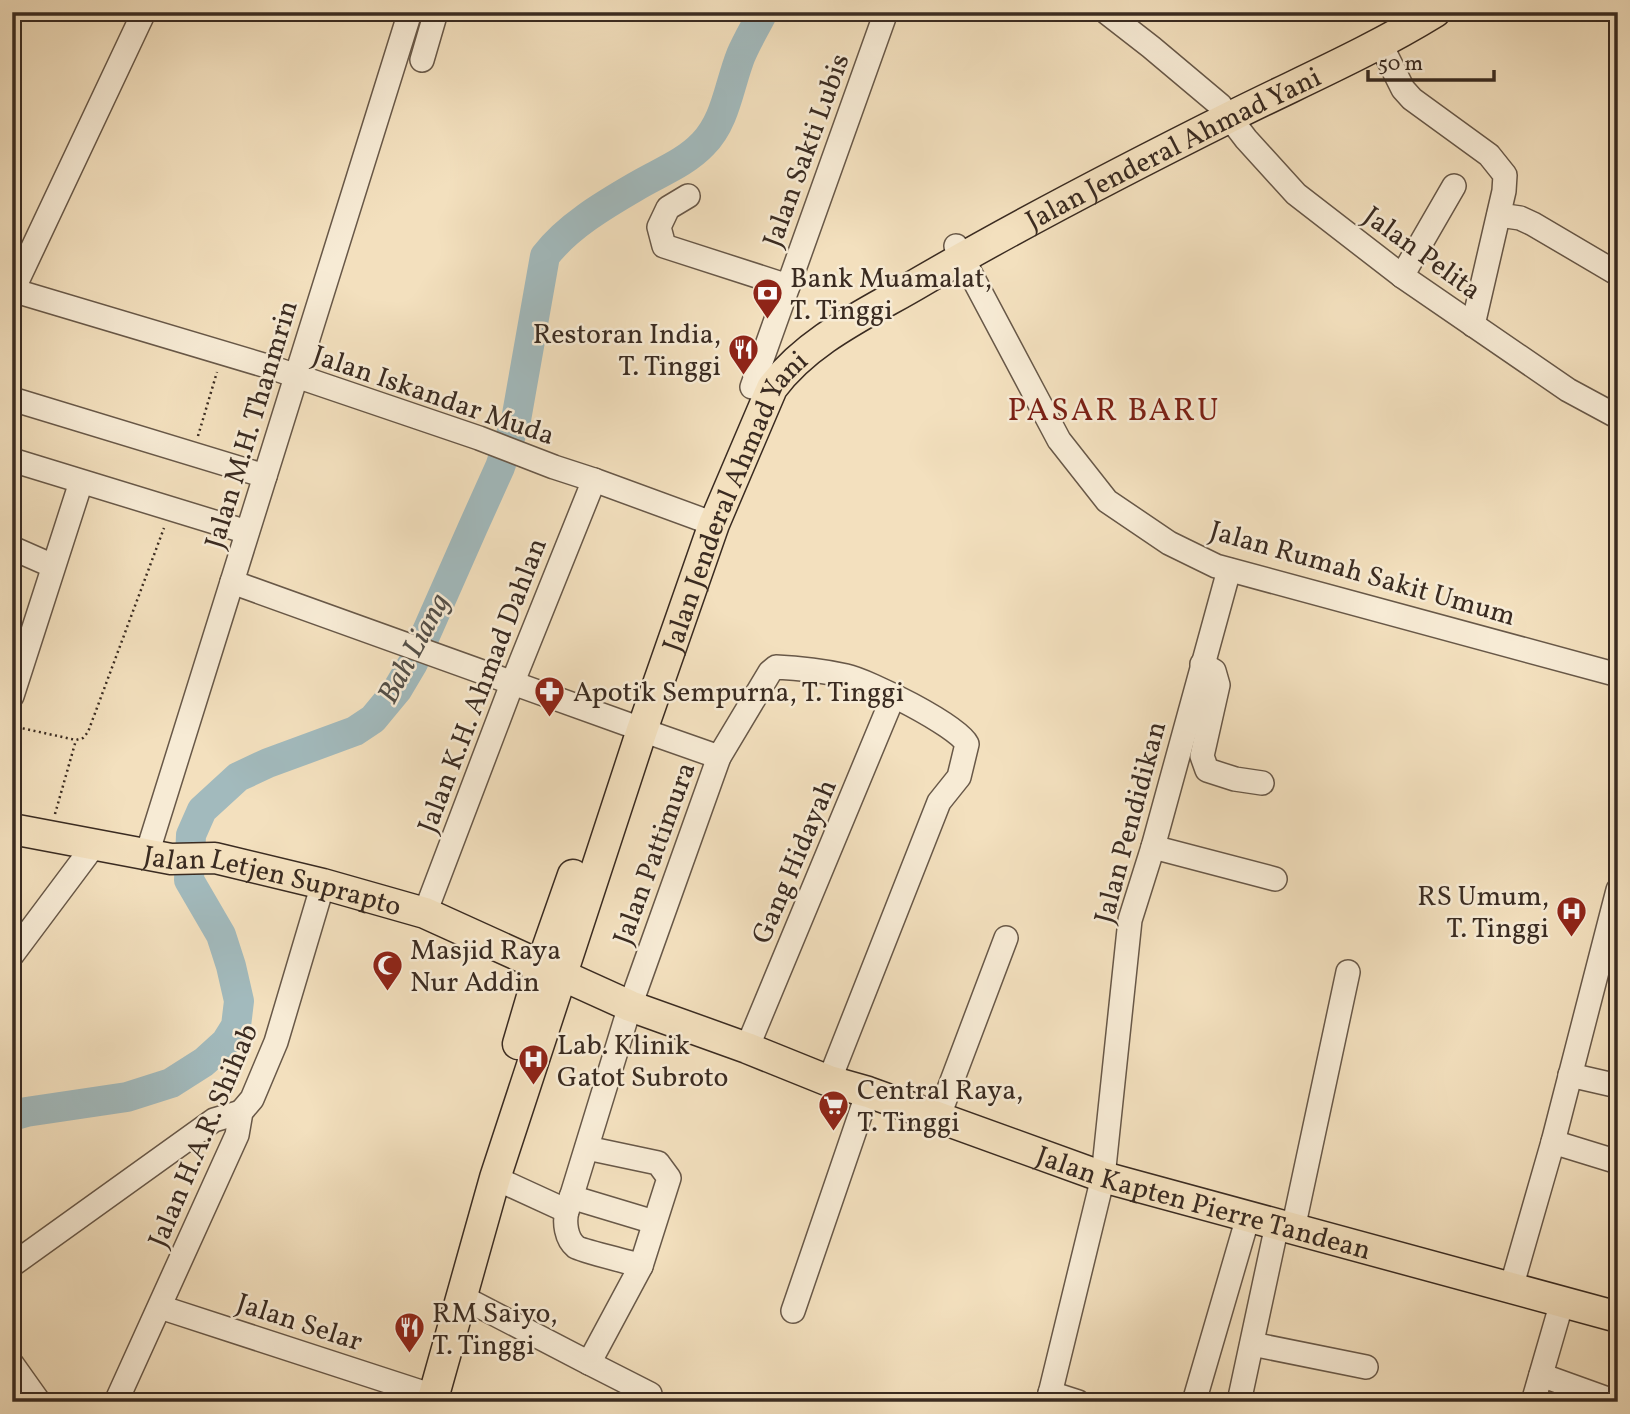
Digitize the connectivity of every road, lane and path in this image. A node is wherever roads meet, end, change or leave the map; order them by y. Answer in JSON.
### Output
{"nodes":[{"id":1,"x":144,"y":12,"type":"edge"},
{"id":2,"x":410,"y":12,"type":"edge"},
{"id":3,"x":436,"y":12,"type":"edge"},
{"id":4,"x":886,"y":12,"type":"edge"},
{"id":5,"x":1404,"y":12,"type":"edge"},
{"id":6,"x":1435,"y":12,"type":"edge"},
{"id":7,"x":1108,"y":13,"type":"edge"},
{"id":8,"x":1380,"y":43,"type":"junction"},
{"id":9,"x":422,"y":60,"type":"dead end"},
{"id":10,"x":1224,"y":111,"type":"junction"},
{"id":11,"x":1454,"y":186,"type":"dead end"},
{"id":12,"x":688,"y":196,"type":"dead end"},
{"id":13,"x":1499,"y":215,"type":"junction"},
{"id":14,"x":959,"y":252,"type":"junction"},
{"id":15,"x":1618,"y":274,"type":"edge"},
{"id":16,"x":1402,"y":276,"type":"junction"},
{"id":17,"x":788,"y":286,"type":"junction"},
{"id":18,"x":12,"y":291,"type":"edge"},
{"id":19,"x":1473,"y":325,"type":"junction"},
{"id":20,"x":222,"y":353,"type":"junction"},
{"id":21,"x":296,"y":377,"type":"junction"},
{"id":22,"x":752,"y":387,"type":"junction"},
{"id":23,"x":12,"y":399,"type":"edge"},
{"id":24,"x":1618,"y":417,"type":"edge"},
{"id":25,"x":198,"y":436,"type":"dead end"},
{"id":26,"x":12,"y":460,"type":"edge"},
{"id":27,"x":265,"y":477,"type":"junction"},
{"id":28,"x":594,"y":480,"type":"junction"},
{"id":29,"x":81,"y":482,"type":"junction"},
{"id":30,"x":171,"y":508,"type":"junction"},
{"id":31,"x":707,"y":522,"type":"junction"},
{"id":32,"x":247,"y":532,"type":"junction"},
{"id":33,"x":12,"y":548,"type":"edge"},
{"id":34,"x":53,"y":566,"type":"junction"},
{"id":35,"x":1229,"y":570,"type":"junction"},
{"id":36,"x":232,"y":582,"type":"junction"},
{"id":37,"x":1202,"y":664,"type":"junction"},
{"id":38,"x":1618,"y":675,"type":"edge"},
{"id":39,"x":512,"y":684,"type":"junction"},
{"id":40,"x":12,"y":696,"type":"edge"},
{"id":41,"x":893,"y":697,"type":"junction"},
{"id":42,"x":12,"y":726,"type":"edge"},
{"id":43,"x":635,"y":727,"type":"junction"},
{"id":44,"x":76,"y":740,"type":"junction"},
{"id":45,"x":719,"y":757,"type":"junction"},
{"id":46,"x":1262,"y":783,"type":"dead end"},
{"id":47,"x":54,"y":819,"type":"dead end"},
{"id":48,"x":12,"y":829,"type":"edge"},
{"id":49,"x":95,"y":844,"type":"junction"},
{"id":50,"x":1153,"y":847,"type":"junction"},
{"id":51,"x":159,"y":857,"type":"junction"},
{"id":52,"x":1275,"y":879,"type":"dead end"},
{"id":53,"x":323,"y":884,"type":"junction"},
{"id":54,"x":1618,"y":890,"type":"edge"},
{"id":55,"x":425,"y":913,"type":"junction"},
{"id":56,"x":1006,"y":938,"type":"dead end"},
{"id":57,"x":12,"y":955,"type":"edge"},
{"id":58,"x":551,"y":971,"type":"junction"},
{"id":59,"x":1348,"y":972,"type":"dead end"},
{"id":60,"x":631,"y":1006,"type":"junction"},
{"id":61,"x":747,"y":1048,"type":"junction"},
{"id":62,"x":1570,"y":1075,"type":"junction"},
{"id":63,"x":829,"y":1081,"type":"junction"},
{"id":64,"x":1618,"y":1086,"type":"edge"},
{"id":65,"x":868,"y":1092,"type":"junction"},
{"id":66,"x":241,"y":1112,"type":"junction"},
{"id":67,"x":938,"y":1118,"type":"junction"},
{"id":68,"x":1553,"y":1142,"type":"junction"},
{"id":69,"x":587,"y":1148,"type":"junction"},
{"id":70,"x":1618,"y":1162,"type":"edge"},
{"id":71,"x":1104,"y":1177,"type":"junction"},
{"id":72,"x":495,"y":1178,"type":"junction"},
{"id":73,"x":569,"y":1204,"type":"junction"},
{"id":74,"x":1248,"y":1217,"type":"junction"},
{"id":75,"x":654,"y":1222,"type":"junction"},
{"id":76,"x":1285,"y":1227,"type":"junction"},
{"id":77,"x":12,"y":1265,"type":"edge"},
{"id":78,"x":641,"y":1266,"type":"junction"},
{"id":79,"x":1511,"y":1288,"type":"junction"},
{"id":80,"x":462,"y":1297,"type":"junction"},
{"id":81,"x":1562,"y":1302,"type":"junction"},
{"id":82,"x":160,"y":1307,"type":"junction"},
{"id":83,"x":793,"y":1311,"type":"dead end"},
{"id":84,"x":1618,"y":1317,"type":"edge"},
{"id":85,"x":1252,"y":1345,"type":"junction"},
{"id":86,"x":590,"y":1363,"type":"junction"},
{"id":87,"x":12,"y":1364,"type":"edge"},
{"id":88,"x":1367,"y":1367,"type":"dead end"},
{"id":89,"x":1541,"y":1375,"type":"junction"},
{"id":90,"x":650,"y":1394,"type":"dead end"},
{"id":91,"x":1049,"y":1397,"type":"edge"},
{"id":92,"x":431,"y":1398,"type":"edge"},
{"id":93,"x":39,"y":1402,"type":"edge"},
{"id":94,"x":116,"y":1402,"type":"edge"},
{"id":95,"x":1078,"y":1402,"type":"edge"},
{"id":96,"x":1194,"y":1402,"type":"edge"},
{"id":97,"x":1239,"y":1402,"type":"edge"},
{"id":98,"x":1533,"y":1402,"type":"edge"},
{"id":99,"x":1616,"y":1402,"type":"edge"}],
"edges":[{"from":1,"to":18,"type":"street"},
{"from":2,"to":21,"type":"street","name":"Jalan M.H. Thanmrin"},
{"from":3,"to":9,"type":"street"},
{"from":4,"to":17,"type":"street","name":"Jalan Sakti Lubis"},
{"from":5,"to":10,"type":"main road","name":"Jalan Jenderal Ahmad Yani"},
{"from":6,"to":8,"type":"main road","name":"Jalan Jenderal Ahmad Yani"},
{"from":7,"to":10,"type":"street","name":"Jalan Pelita"},
{"from":8,"to":10,"type":"main road","name":"Jalan Jenderal Ahmad Yani"},
{"from":8,"to":13,"type":"street"},
{"from":10,"to":14,"type":"main road","name":"Jalan Jenderal Ahmad Yani"},
{"from":10,"to":16,"type":"street","name":"Jalan Pelita"},
{"from":11,"to":16,"type":"street"},
{"from":12,"to":17,"type":"street"},
{"from":13,"to":15,"type":"street"},
{"from":13,"to":19,"type":"street"},
{"from":14,"to":22,"type":"main road","name":"Jalan Jenderal Ahmad Yani"},
{"from":14,"to":31,"type":"main road","name":"Jalan Jenderal Ahmad Yani"},
{"from":14,"to":35,"type":"street","name":"Jalan Rumah Sakit Umum"},
{"from":16,"to":19,"type":"street","name":"Jalan Pelita"},
{"from":17,"to":22,"type":"street","name":"Jalan Sakti Lubis"},
{"from":18,"to":20,"type":"street","name":"Jalan Iskandar Muda"},
{"from":19,"to":24,"type":"street","name":"Jalan Pelita"},
{"from":20,"to":21,"type":"street","name":"Jalan Iskandar Muda"},
{"from":20,"to":25,"type":"path"},
{"from":21,"to":27,"type":"street","name":"Jalan M.H. Thanmrin"},
{"from":21,"to":28,"type":"street","name":"Jalan Iskandar Muda"},
{"from":22,"to":31,"type":"main road","name":"Jalan Jenderal Ahmad Yani"},
{"from":23,"to":27,"type":"street"},
{"from":26,"to":29,"type":"street"},
{"from":27,"to":32,"type":"street","name":"Jalan M.H. Thanmrin"},
{"from":28,"to":31,"type":"street","name":"Jalan Iskandar Muda"},
{"from":28,"to":39,"type":"street","name":"Jalan K.H. Ahmad Dahlan"},
{"from":29,"to":30,"type":"street"},
{"from":29,"to":34,"type":"street"},
{"from":30,"to":32,"type":"street"},
{"from":30,"to":44,"type":"path"},
{"from":31,"to":43,"type":"main road","name":"Jalan Jenderal Ahmad Yani"},
{"from":32,"to":36,"type":"street","name":"Jalan M.H. Thanmrin"},
{"from":33,"to":34,"type":"street"},
{"from":34,"to":40,"type":"street"},
{"from":35,"to":37,"type":"street","name":"Jalan Pendidikan"},
{"from":35,"to":38,"type":"street","name":"Jalan Rumah Sakit Umum"},
{"from":36,"to":39,"type":"street","name":"Jalan Pattimura"},
{"from":36,"to":51,"type":"street","name":"Jalan M.H. Thanmrin"},
{"from":37,"to":46,"type":"street"},
{"from":37,"to":50,"type":"street","name":"Jalan Pendidikan"},
{"from":39,"to":43,"type":"street","name":"Jalan Pattimura"},
{"from":39,"to":55,"type":"street","name":"Jalan K.H. Ahmad Dahlan"},
{"from":41,"to":45,"type":"street"},
{"from":41,"to":61,"type":"street","name":"Gang Hidayah"},
{"from":41,"to":63,"type":"street"},
{"from":42,"to":44,"type":"path"},
{"from":43,"to":45,"type":"street","name":"Jalan Pattimura"},
{"from":43,"to":58,"type":"main road","name":"Jalan Jenderal Ahmad Yani"},
{"from":44,"to":47,"type":"path"},
{"from":45,"to":60,"type":"street","name":"Jalan Pattimura"},
{"from":48,"to":49,"type":"main road","name":"Jalan Letjen Suprapto"},
{"from":49,"to":51,"type":"main road","name":"Jalan Letjen Suprapto"},
{"from":49,"to":57,"type":"street"},
{"from":50,"to":52,"type":"street"},
{"from":50,"to":71,"type":"street","name":"Jalan Pendidikan"},
{"from":51,"to":53,"type":"main road","name":"Jalan Letjen Suprapto"},
{"from":53,"to":55,"type":"main road","name":"Jalan Letjen Suprapto"},
{"from":53,"to":66,"type":"street","name":"Jalan H.A.R. Shihab"},
{"from":54,"to":62,"type":"street"},
{"from":55,"to":58,"type":"main road","name":"Jalan Letjen Suprapto"},
{"from":56,"to":67,"type":"street"},
{"from":58,"to":60,"type":"main road","name":"Jalan Kapten Pierre Tandean"},
{"from":58,"to":72,"type":"main road"},
{"from":58,"to":92,"type":"main road"},
{"from":59,"to":76,"type":"street"},
{"from":60,"to":61,"type":"main road","name":"Jalan Kapten Pierre Tandean"},
{"from":60,"to":69,"type":"street","name":"Jalan Pattimura"},
{"from":61,"to":63,"type":"main road","name":"Jalan Kapten Pierre Tandean"},
{"from":62,"to":64,"type":"street"},
{"from":62,"to":68,"type":"street"},
{"from":63,"to":65,"type":"main road","name":"Jalan Kapten Pierre Tandean"},
{"from":65,"to":67,"type":"main road","name":"Jalan Kapten Pierre Tandean"},
{"from":65,"to":83,"type":"street"},
{"from":66,"to":77,"type":"street"},
{"from":66,"to":82,"type":"street","name":"Jalan H.A.R. Shihab"},
{"from":67,"to":71,"type":"main road","name":"Jalan Kapten Pierre Tandean"},
{"from":68,"to":70,"type":"street"},
{"from":68,"to":79,"type":"street"},
{"from":69,"to":73,"type":"street","name":"Jalan Pattimura"},
{"from":69,"to":75,"type":"street"},
{"from":71,"to":74,"type":"main road","name":"Jalan Kapten Pierre Tandean"},
{"from":71,"to":91,"type":"street","name":"Jalan Pendidikan"},
{"from":72,"to":73,"type":"street"},
{"from":72,"to":80,"type":"main road"},
{"from":73,"to":75,"type":"street"},
{"from":73,"to":78,"type":"street"},
{"from":74,"to":76,"type":"main road","name":"Jalan Kapten Pierre Tandean"},
{"from":74,"to":96,"type":"street"},
{"from":75,"to":78,"type":"street"},
{"from":76,"to":79,"type":"main road","name":"Jalan Kapten Pierre Tandean"},
{"from":76,"to":85,"type":"street"},
{"from":78,"to":86,"type":"street"},
{"from":79,"to":81,"type":"main road","name":"Jalan Kapten Pierre Tandean"},
{"from":80,"to":86,"type":"street"},
{"from":80,"to":92,"type":"main road"},
{"from":81,"to":84,"type":"main road","name":"Jalan Kapten Pierre Tandean"},
{"from":81,"to":89,"type":"street"},
{"from":82,"to":92,"type":"street","name":"Jalan Selar"},
{"from":82,"to":94,"type":"street","name":"Jalan H.A.R. Shihab"},
{"from":85,"to":88,"type":"street"},
{"from":85,"to":97,"type":"street"},
{"from":86,"to":90,"type":"street"},
{"from":87,"to":93,"type":"street"},
{"from":89,"to":98,"type":"street"},
{"from":89,"to":99,"type":"street"},
{"from":91,"to":95,"type":"street"}]}
